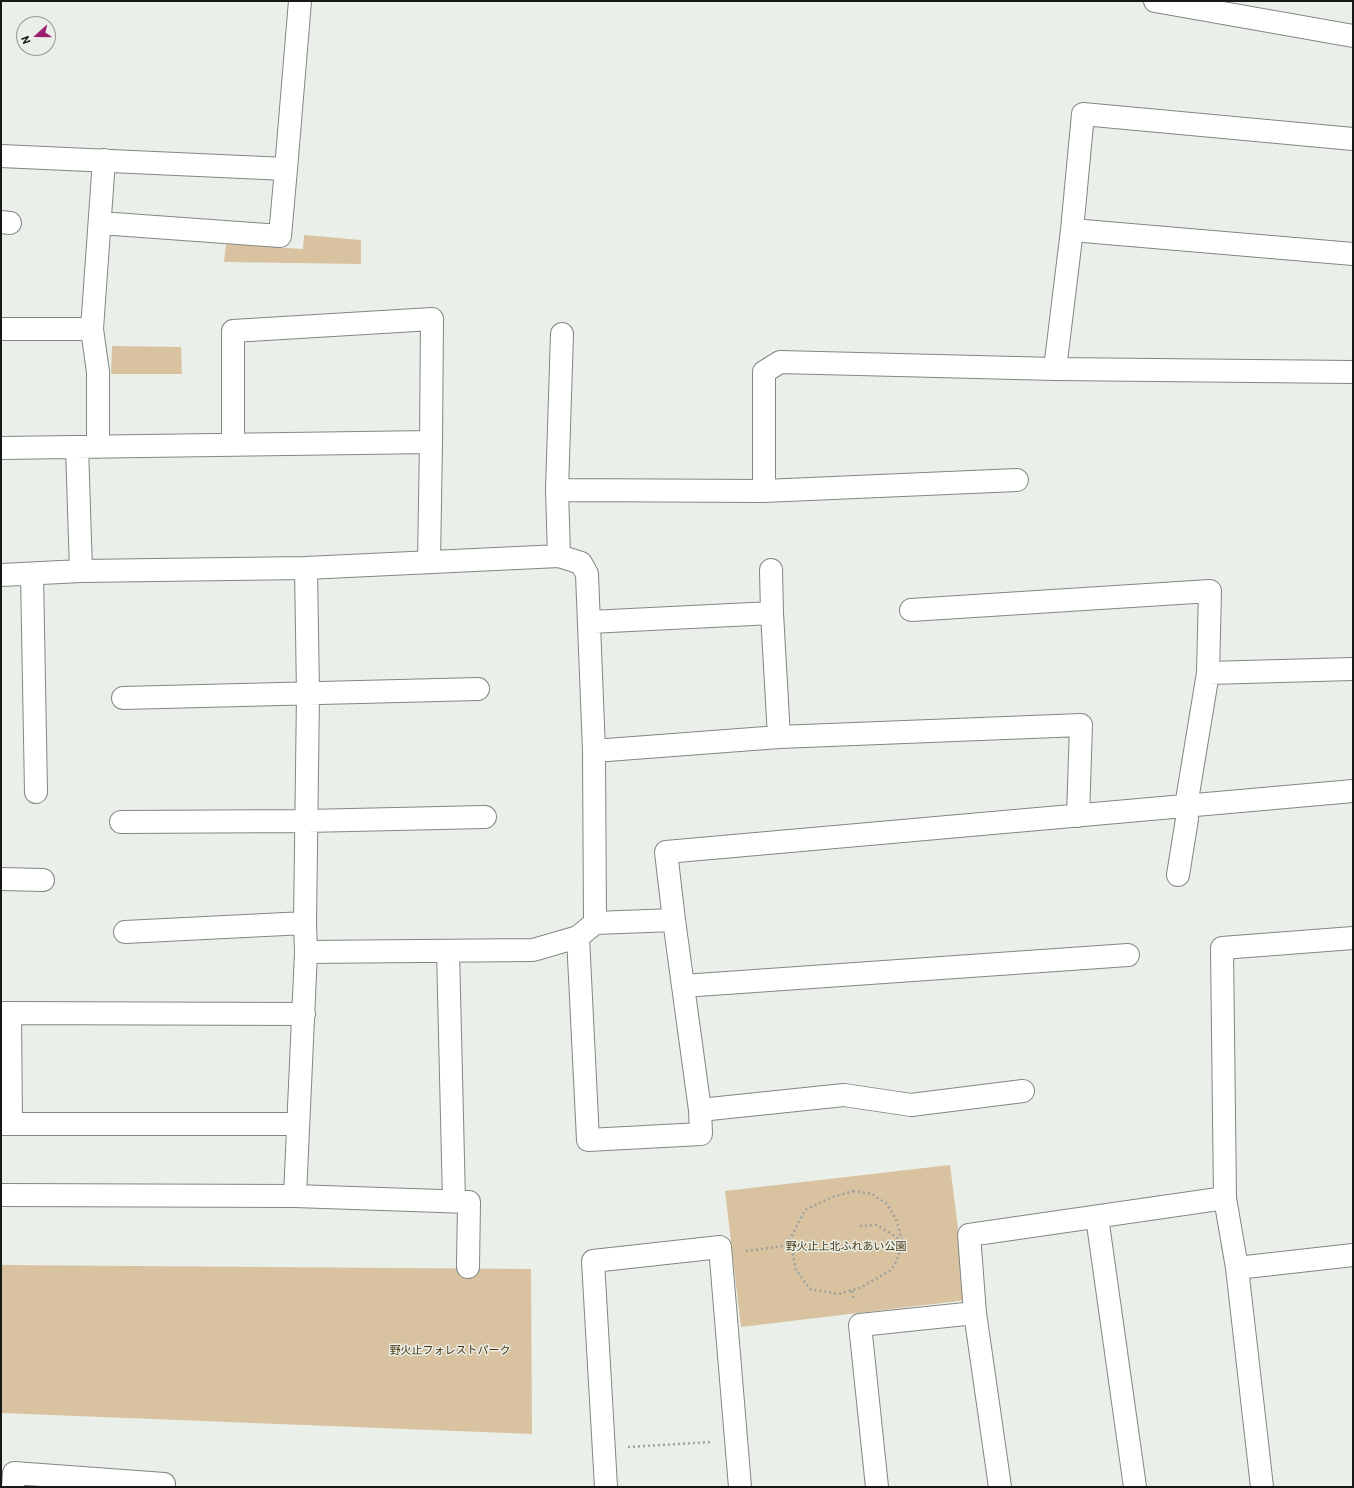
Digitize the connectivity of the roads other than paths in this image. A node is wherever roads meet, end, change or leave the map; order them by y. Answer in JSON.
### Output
{"nodes":[{"id":1,"x":300,"y":1,"type":"edge"},
{"id":2,"x":1155,"y":1,"type":"edge"},
{"id":3,"x":1353,"y":36,"type":"edge"},
{"id":4,"x":1353,"y":139,"type":"edge"},
{"id":5,"x":1,"y":156,"type":"edge"},
{"id":6,"x":104,"y":160,"type":"junction"},
{"id":7,"x":286,"y":168,"type":"junction"},
{"id":8,"x":100,"y":223,"type":"junction"},
{"id":9,"x":1072,"y":230,"type":"junction"},
{"id":10,"x":1353,"y":254,"type":"edge"},
{"id":11,"x":1,"y":329,"type":"edge"},
{"id":12,"x":92,"y":329,"type":"junction"},
{"id":13,"x":562,"y":334,"type":"dead end"},
{"id":14,"x":1055,"y":370,"type":"junction"},
{"id":15,"x":1353,"y":372,"type":"edge"},
{"id":16,"x":431,"y":442,"type":"junction"},
{"id":17,"x":232,"y":444,"type":"junction"},
{"id":18,"x":88,"y":447,"type":"junction"},
{"id":19,"x":1,"y":448,"type":"edge"},
{"id":20,"x":1017,"y":480,"type":"dead end"},
{"id":21,"x":557,"y":490,"type":"junction"},
{"id":22,"x":764,"y":491,"type":"junction"},
{"id":23,"x":559,"y":556,"type":"junction"},
{"id":24,"x":429,"y":562,"type":"junction"},
{"id":25,"x":306,"y":568,"type":"junction"},
{"id":26,"x":771,"y":570,"type":"dead end"},
{"id":27,"x":81,"y":571,"type":"junction"},
{"id":28,"x":32,"y":574,"type":"junction"},
{"id":29,"x":1,"y":575,"type":"edge"},
{"id":30,"x":911,"y":610,"type":"dead end"},
{"id":31,"x":772,"y":613,"type":"junction"},
{"id":32,"x":590,"y":622,"type":"junction"},
{"id":33,"x":1353,"y":669,"type":"edge"},
{"id":34,"x":1208,"y":673,"type":"junction"},
{"id":35,"x":478,"y":689,"type":"dead end"},
{"id":36,"x":308,"y":694,"type":"junction"},
{"id":37,"x":123,"y":698,"type":"dead end"},
{"id":38,"x":779,"y":737,"type":"junction"},
{"id":39,"x":594,"y":751,"type":"junction"},
{"id":40,"x":1353,"y":791,"type":"edge"},
{"id":41,"x":36,"y":792,"type":"dead end"},
{"id":42,"x":1186,"y":806,"type":"junction"},
{"id":43,"x":1078,"y":816,"type":"junction"},
{"id":44,"x":485,"y":817,"type":"dead end"},
{"id":45,"x":306,"y":821,"type":"junction"},
{"id":46,"x":122,"y":822,"type":"dead end"},
{"id":47,"x":1178,"y":875,"type":"dead end"},
{"id":48,"x":1,"y":879,"type":"edge"},
{"id":49,"x":43,"y":880,"type":"dead end"},
{"id":50,"x":674,"y":920,"type":"junction"},
{"id":51,"x":305,"y":923,"type":"junction"},
{"id":52,"x":595,"y":923,"type":"junction"},
{"id":53,"x":125,"y":932,"type":"dead end"},
{"id":54,"x":578,"y":937,"type":"junction"},
{"id":55,"x":1353,"y":938,"type":"edge"},
{"id":56,"x":448,"y":951,"type":"junction"},
{"id":57,"x":306,"y":952,"type":"junction"},
{"id":58,"x":1128,"y":955,"type":"dead end"},
{"id":59,"x":683,"y":986,"type":"junction"},
{"id":60,"x":6,"y":1013,"type":"edge"},
{"id":61,"x":304,"y":1014,"type":"junction"},
{"id":62,"x":1023,"y":1091,"type":"dead end"},
{"id":63,"x":700,"y":1110,"type":"junction"},
{"id":64,"x":6,"y":1124,"type":"edge"},
{"id":65,"x":298,"y":1124,"type":"junction"},
{"id":66,"x":1,"y":1195,"type":"edge"},
{"id":67,"x":295,"y":1196,"type":"junction"},
{"id":68,"x":1225,"y":1198,"type":"junction"},
{"id":69,"x":454,"y":1201,"type":"junction"},
{"id":70,"x":1097,"y":1217,"type":"junction"},
{"id":71,"x":1353,"y":1255,"type":"edge"},
{"id":72,"x":468,"y":1267,"type":"dead end"},
{"id":73,"x":1237,"y":1268,"type":"junction"},
{"id":74,"x":975,"y":1312,"type":"junction"},
{"id":75,"x":13,"y":1487,"type":"edge"},
{"id":76,"x":164,"y":1487,"type":"edge"},
{"id":77,"x":606,"y":1487,"type":"edge"},
{"id":78,"x":740,"y":1487,"type":"edge"},
{"id":79,"x":877,"y":1487,"type":"edge"},
{"id":80,"x":1000,"y":1487,"type":"edge"},
{"id":81,"x":1135,"y":1487,"type":"edge"},
{"id":82,"x":1262,"y":1487,"type":"edge"}],
"edges":[{"from":1,"to":7,"type":"street"},
{"from":2,"to":3,"type":"street"},
{"from":4,"to":9,"type":"street"},
{"from":5,"to":6,"type":"street"},
{"from":6,"to":7,"type":"street"},
{"from":6,"to":8,"type":"street"},
{"from":7,"to":8,"type":"street"},
{"from":8,"to":12,"type":"street"},
{"from":9,"to":10,"type":"street"},
{"from":9,"to":14,"type":"street"},
{"from":11,"to":12,"type":"street"},
{"from":12,"to":18,"type":"street"},
{"from":13,"to":21,"type":"street"},
{"from":14,"to":15,"type":"street"},
{"from":14,"to":22,"type":"street"},
{"from":16,"to":17,"type":"street"},
{"from":16,"to":17,"type":"street"},
{"from":16,"to":24,"type":"street"},
{"from":17,"to":18,"type":"street"},
{"from":18,"to":19,"type":"street"},
{"from":18,"to":27,"type":"street"},
{"from":20,"to":22,"type":"street"},
{"from":21,"to":22,"type":"street"},
{"from":21,"to":23,"type":"street"},
{"from":23,"to":24,"type":"street"},
{"from":23,"to":32,"type":"street"},
{"from":24,"to":25,"type":"street"},
{"from":25,"to":27,"type":"street"},
{"from":25,"to":36,"type":"street"},
{"from":26,"to":31,"type":"street"},
{"from":27,"to":28,"type":"street"},
{"from":28,"to":29,"type":"street"},
{"from":28,"to":41,"type":"street"},
{"from":30,"to":34,"type":"street"},
{"from":31,"to":32,"type":"street"},
{"from":31,"to":38,"type":"street"},
{"from":32,"to":39,"type":"street"},
{"from":33,"to":34,"type":"street"},
{"from":34,"to":42,"type":"street"},
{"from":35,"to":36,"type":"street"},
{"from":36,"to":37,"type":"street"},
{"from":36,"to":45,"type":"street"},
{"from":38,"to":39,"type":"street"},
{"from":38,"to":43,"type":"street"},
{"from":39,"to":52,"type":"street"},
{"from":40,"to":42,"type":"street"},
{"from":42,"to":43,"type":"street"},
{"from":42,"to":47,"type":"street"},
{"from":43,"to":50,"type":"street"},
{"from":44,"to":45,"type":"street"},
{"from":45,"to":46,"type":"street"},
{"from":45,"to":51,"type":"street"},
{"from":48,"to":49,"type":"street"},
{"from":50,"to":52,"type":"street"},
{"from":50,"to":59,"type":"street"},
{"from":51,"to":53,"type":"street"},
{"from":51,"to":57,"type":"street"},
{"from":52,"to":54,"type":"street"},
{"from":54,"to":56,"type":"street"},
{"from":54,"to":63,"type":"street"},
{"from":55,"to":68,"type":"street"},
{"from":56,"to":57,"type":"street"},
{"from":56,"to":69,"type":"street"},
{"from":57,"to":61,"type":"street"},
{"from":58,"to":59,"type":"street"},
{"from":59,"to":63,"type":"street"},
{"from":60,"to":61,"type":"street"},
{"from":60,"to":64,"type":"street"},
{"from":61,"to":65,"type":"street"},
{"from":62,"to":63,"type":"street"},
{"from":64,"to":65,"type":"street"},
{"from":65,"to":67,"type":"street"},
{"from":66,"to":67,"type":"street"},
{"from":67,"to":69,"type":"street"},
{"from":68,"to":70,"type":"street"},
{"from":68,"to":73,"type":"street"},
{"from":69,"to":72,"type":"street"},
{"from":70,"to":74,"type":"street"},
{"from":70,"to":81,"type":"street"},
{"from":71,"to":73,"type":"street"},
{"from":73,"to":82,"type":"street"},
{"from":74,"to":79,"type":"street"},
{"from":74,"to":80,"type":"street"},
{"from":75,"to":76,"type":"street"},
{"from":77,"to":78,"type":"street"}]}
